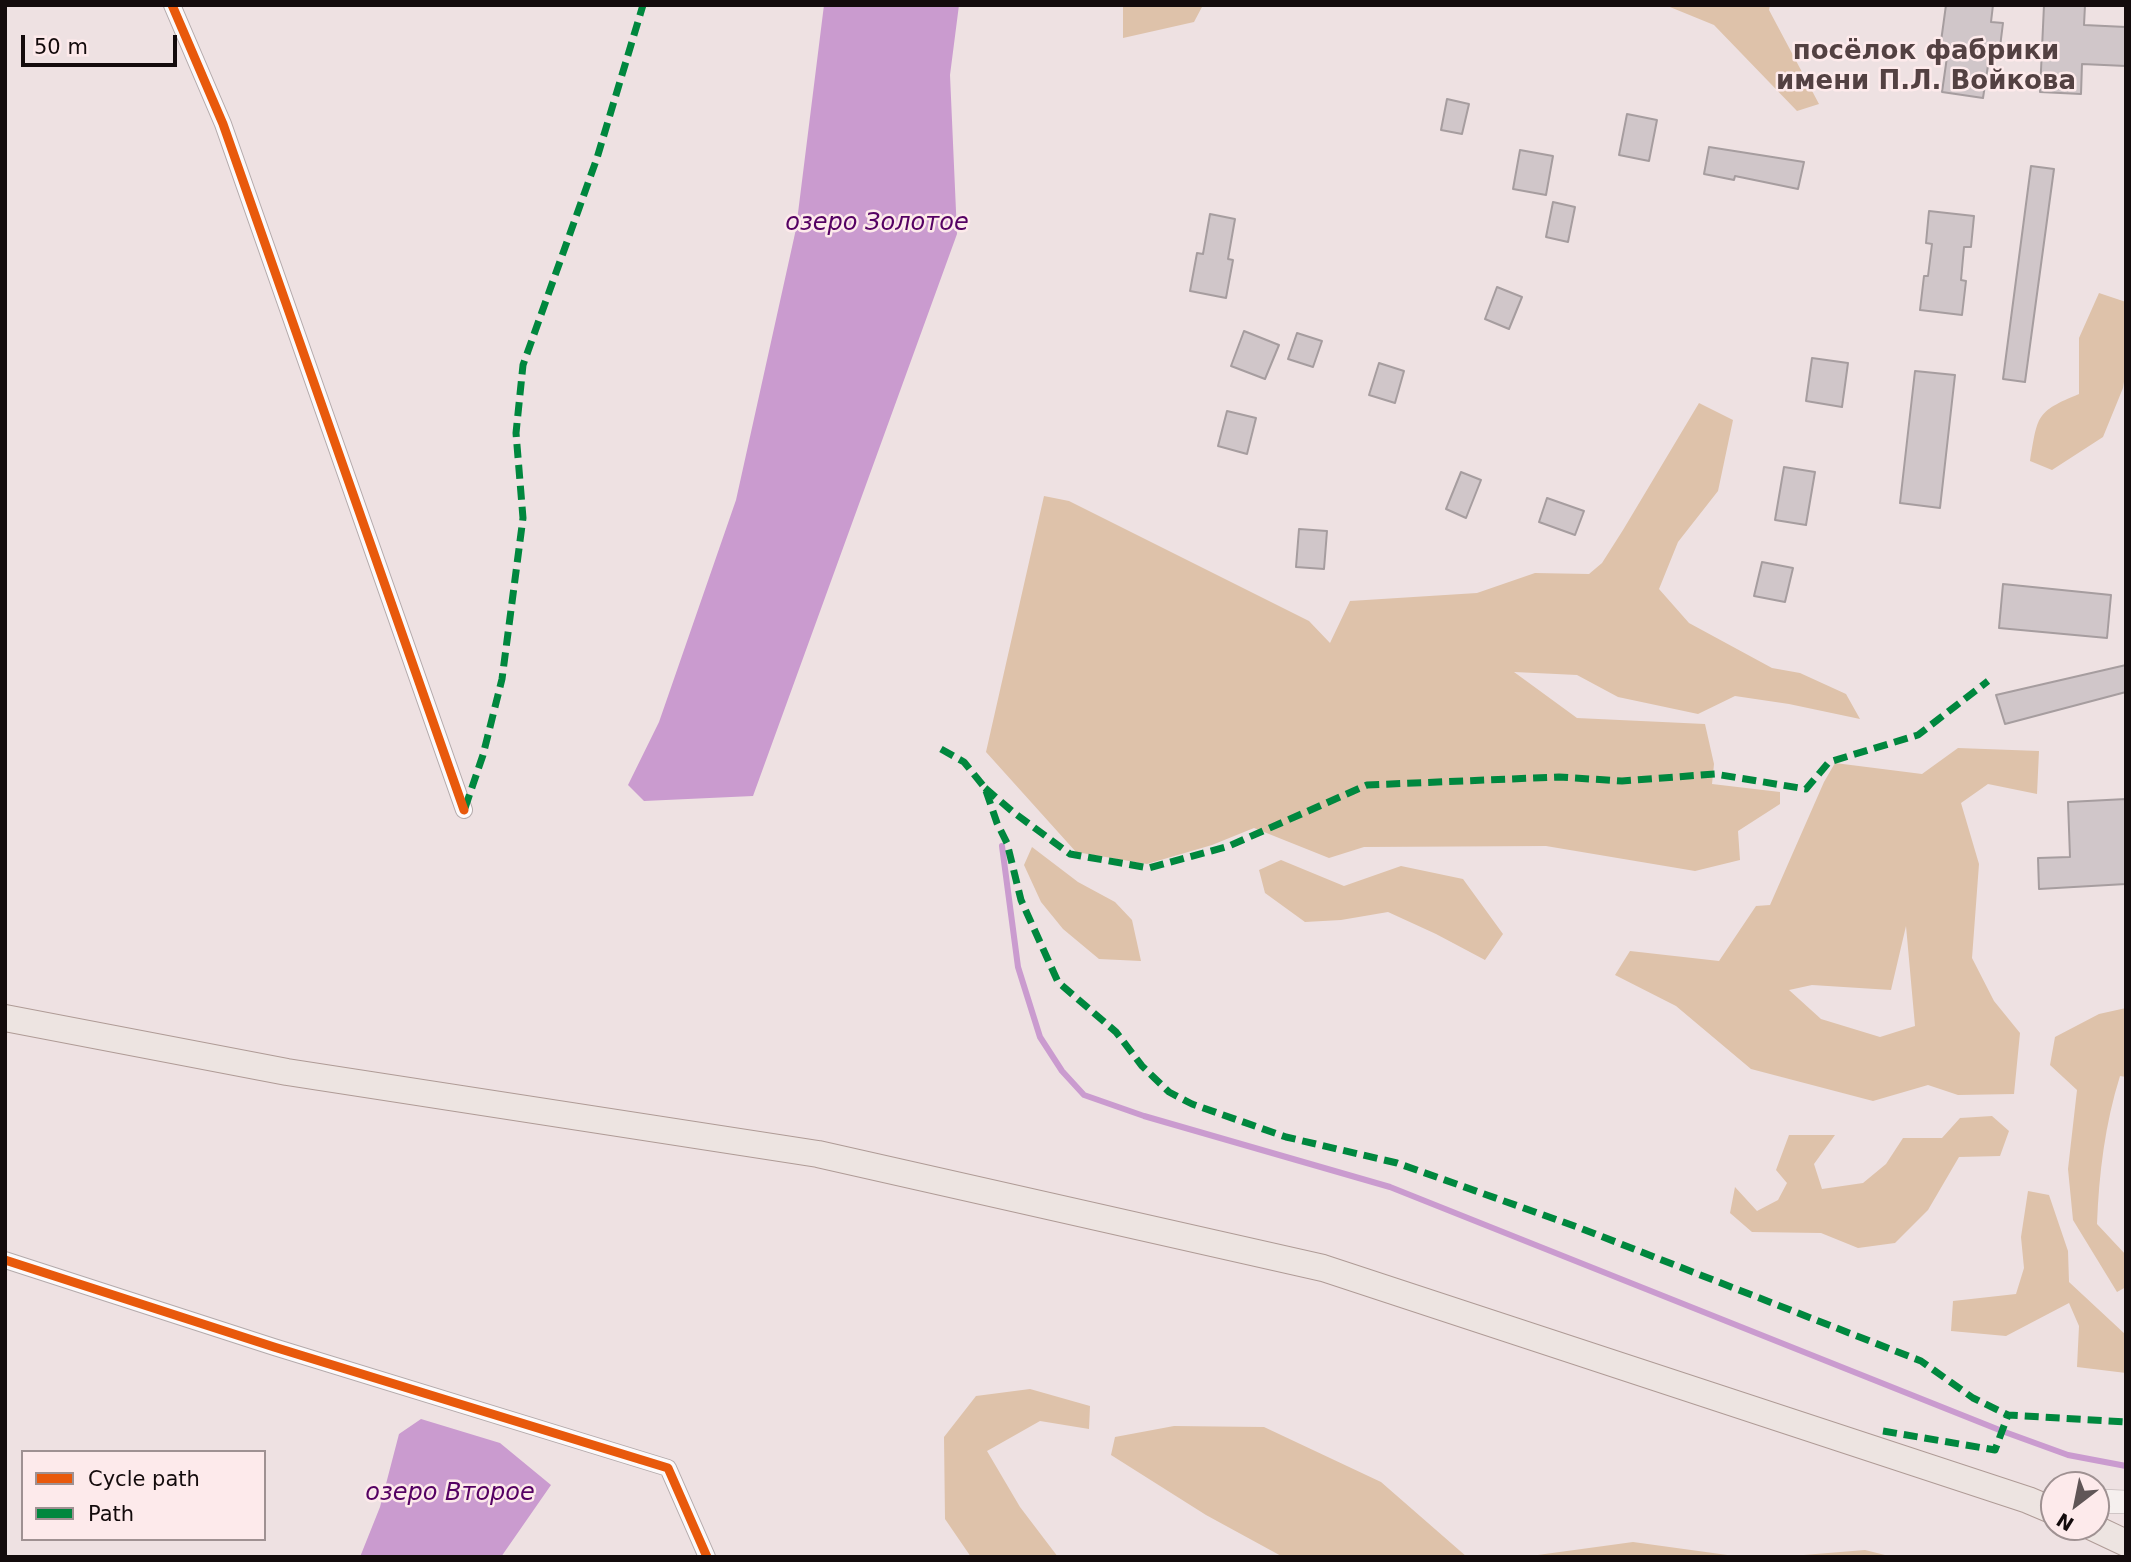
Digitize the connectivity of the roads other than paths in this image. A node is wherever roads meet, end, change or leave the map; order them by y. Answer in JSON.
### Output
{"nodes":[{"id":1,"x":172,"y":5,"type":"edge"},
{"id":2,"x":464,"y":810,"type":"dead end"},
{"id":3,"x":5,"y":1018,"type":"edge"},
{"id":4,"x":5,"y":1260,"type":"edge"},
{"id":5,"x":2040,"y":1500,"type":"edge"},
{"id":6,"x":2110,"y":1535,"type":"edge"},
{"id":7,"x":2126,"y":1543,"type":"edge"},
{"id":8,"x":707,"y":1557,"type":"edge"}],
"edges":[{"from":1,"to":2,"type":"street"},
{"from":3,"to":5,"type":"main road"},
{"from":4,"to":8,"type":"street"},
{"from":6,"to":7,"type":"main road"}]}
